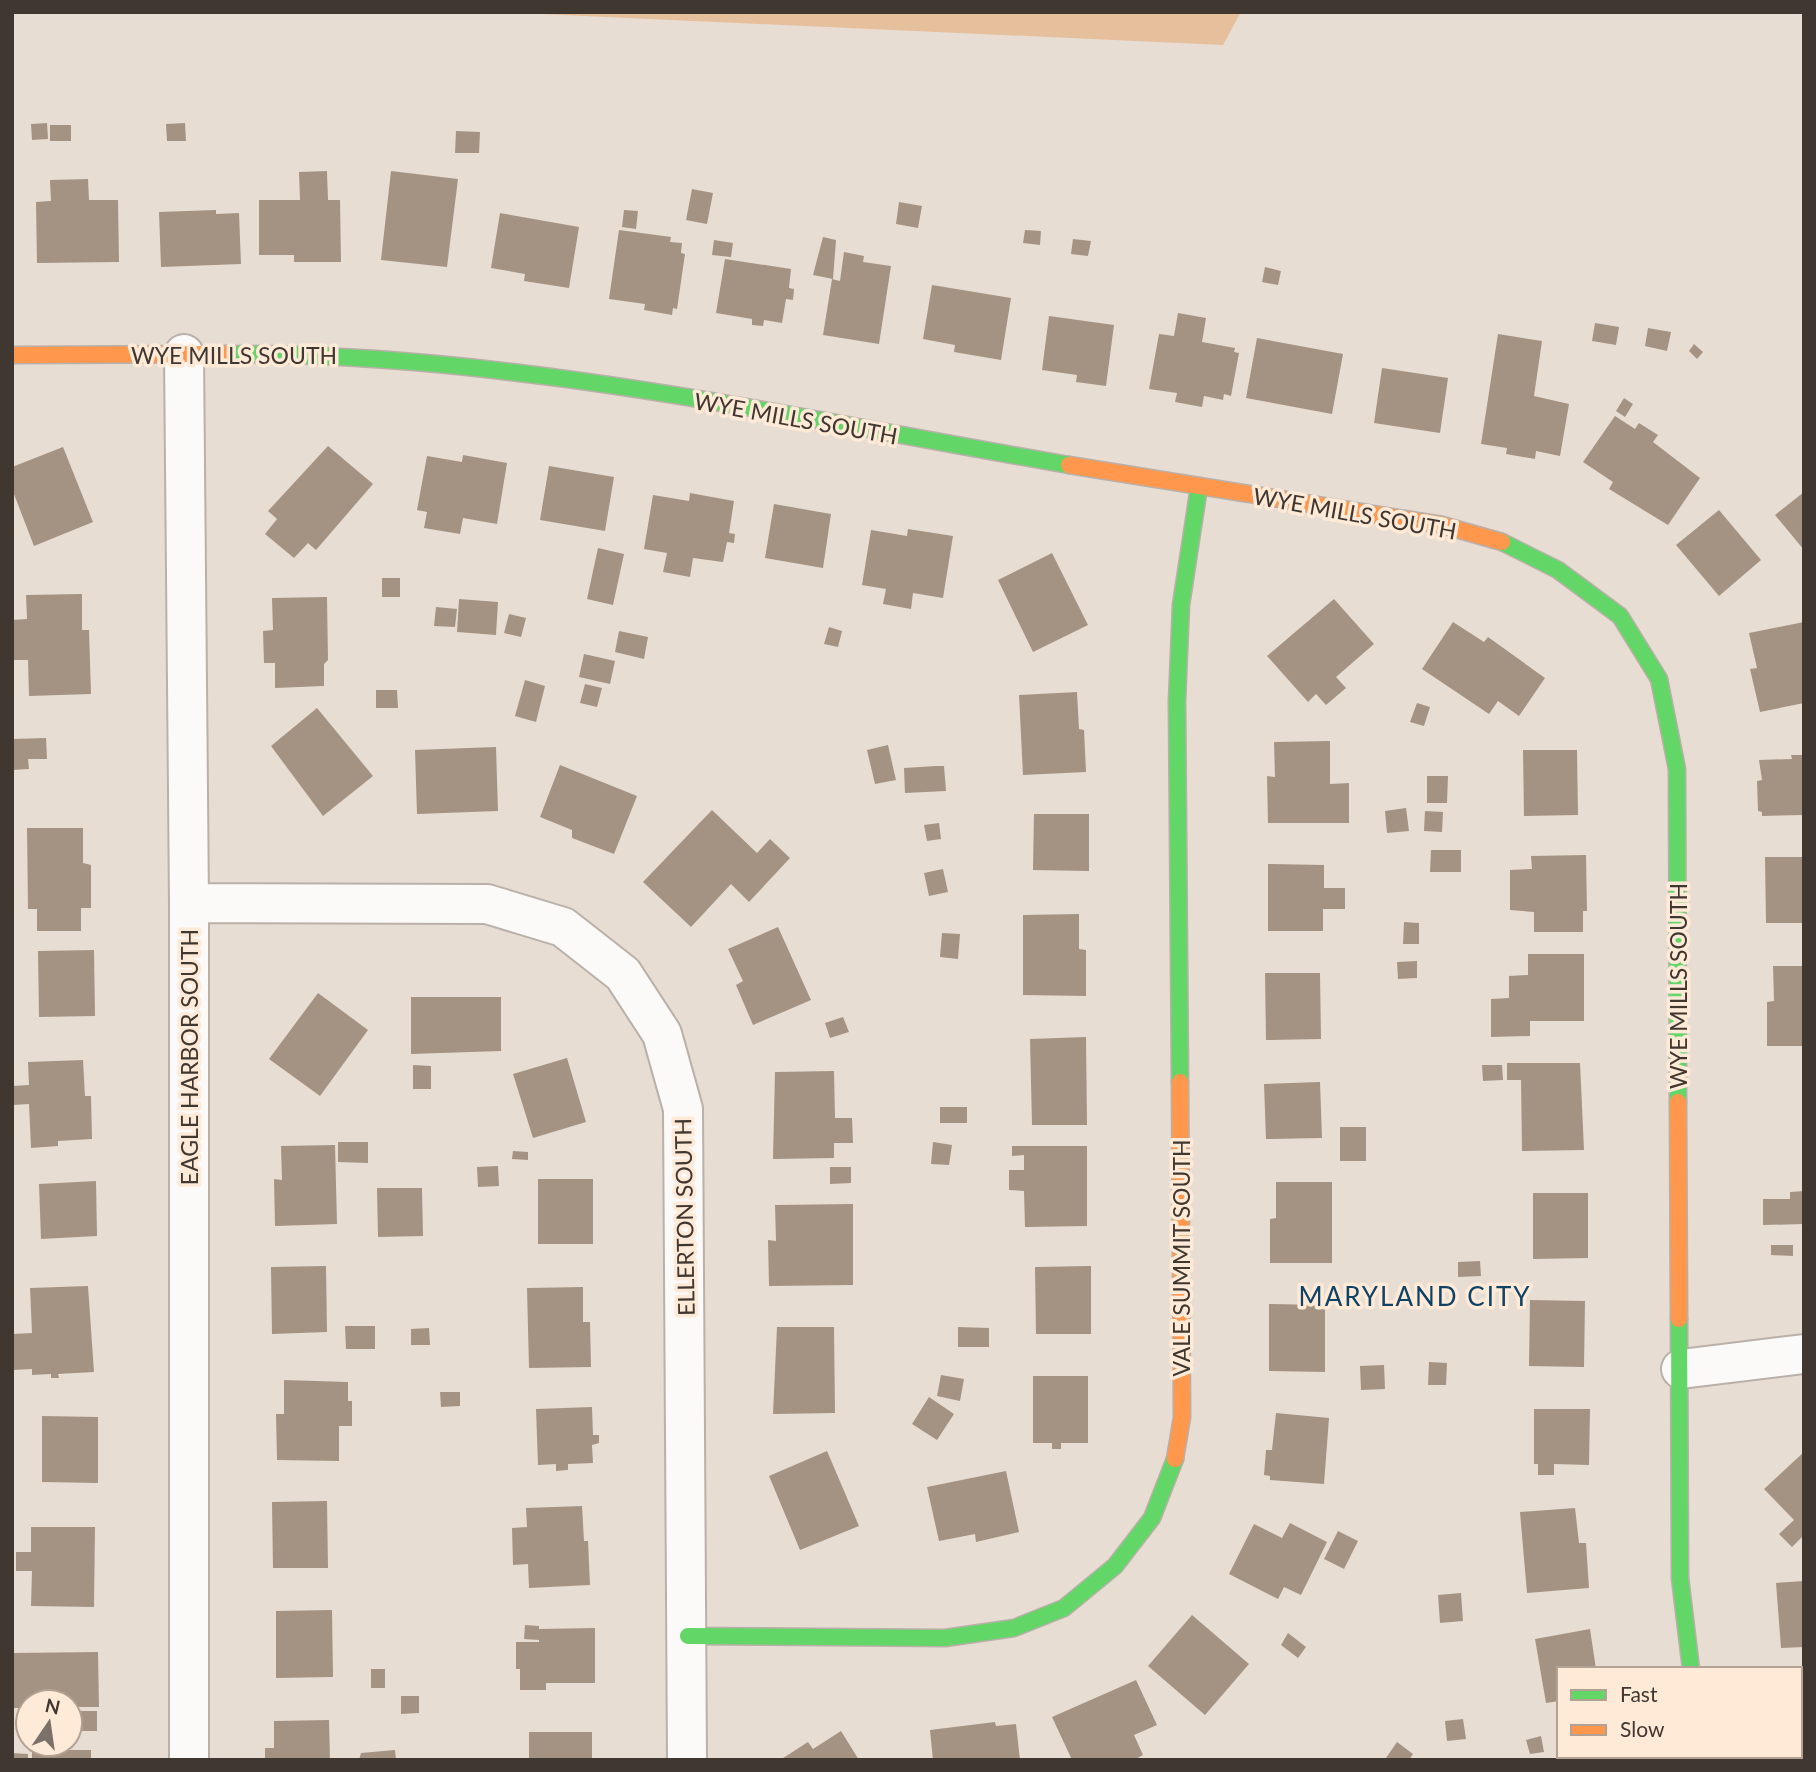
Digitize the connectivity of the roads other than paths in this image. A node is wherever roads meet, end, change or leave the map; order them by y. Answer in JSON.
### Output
{"nodes":[{"id":1,"x":184,"y":354,"type":"junction"},
{"id":2,"x":12,"y":355,"type":"edge"},
{"id":3,"x":1199,"y":487,"type":"junction"},
{"id":4,"x":189,"y":904,"type":"junction"},
{"id":5,"x":1804,"y":1354,"type":"edge"},
{"id":6,"x":1681,"y":1369,"type":"junction"},
{"id":7,"x":688,"y":1636,"type":"junction"},
{"id":8,"x":1691,"y":1667,"type":"edge"},
{"id":9,"x":189,"y":1760,"type":"edge"},
{"id":10,"x":687,"y":1760,"type":"edge"}],
"edges":[{"from":1,"to":2,"type":"street","name":"WYE MILLS SOUTH"},
{"from":1,"to":3,"type":"street","name":"WYE MILLS SOUTH"},
{"from":1,"to":4,"type":"street","name":"EAGLE HARBOR SOUTH"},
{"from":3,"to":6,"type":"street","name":"WYE MILLS SOUTH"},
{"from":3,"to":7,"type":"street","name":"VALE SUMMIT SOUTH"},
{"from":4,"to":7,"type":"street","name":"ELLERTON SOUTH"},
{"from":4,"to":9,"type":"street","name":"EAGLE HARBOR SOUTH"},
{"from":5,"to":6,"type":"street"},
{"from":6,"to":8,"type":"street","name":"WYE MILLS SOUTH"},
{"from":7,"to":10,"type":"street","name":"ELLERTON SOUTH"}]}
